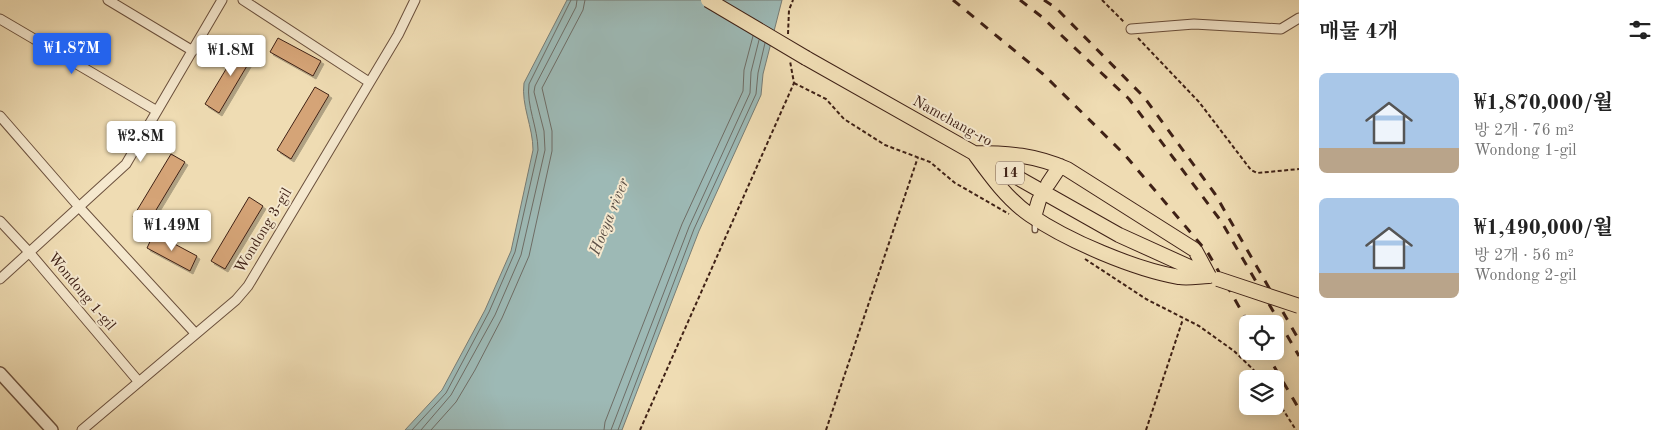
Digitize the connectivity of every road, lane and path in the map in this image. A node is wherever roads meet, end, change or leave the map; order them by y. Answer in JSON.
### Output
{"nodes":[{"id":1,"x":108,"y":0,"type":"edge"},
{"id":2,"x":222,"y":0,"type":"edge"},
{"id":3,"x":243,"y":0,"type":"edge"},
{"id":4,"x":415,"y":0,"type":"edge"},
{"id":5,"x":708,"y":0,"type":"edge"},
{"id":6,"x":793,"y":0,"type":"edge"},
{"id":7,"x":1102,"y":0,"type":"edge"},
{"id":8,"x":1299,"y":18,"type":"edge"},
{"id":9,"x":0,"y":19,"type":"edge"},
{"id":10,"x":1131,"y":30,"type":"junction"},
{"id":11,"x":788,"y":35,"type":"dead end"},
{"id":12,"x":193,"y":51,"type":"junction"},
{"id":13,"x":789,"y":58,"type":"dead end"},
{"id":14,"x":369,"y":82,"type":"junction"},
{"id":15,"x":157,"y":111,"type":"junction"},
{"id":16,"x":0,"y":116,"type":"edge"},
{"id":17,"x":974,"y":152,"type":"junction"},
{"id":18,"x":918,"y":157,"type":"dead end"},
{"id":19,"x":1060,"y":166,"type":"junction"},
{"id":20,"x":1299,"y":169,"type":"edge"},
{"id":21,"x":1048,"y":184,"type":"dead end"},
{"id":22,"x":1040,"y":200,"type":"dead end"},
{"id":23,"x":80,"y":208,"type":"junction"},
{"id":24,"x":0,"y":221,"type":"edge"},
{"id":25,"x":1035,"y":223,"type":"junction"},
{"id":26,"x":29,"y":252,"type":"junction"},
{"id":27,"x":1213,"y":277,"type":"junction"},
{"id":28,"x":0,"y":279,"type":"edge"},
{"id":29,"x":1299,"y":306,"type":"edge"},
{"id":30,"x":1183,"y":319,"type":"dead end"},
{"id":31,"x":195,"y":332,"type":"junction"},
{"id":32,"x":0,"y":373,"type":"edge"},
{"id":33,"x":139,"y":382,"type":"junction"},
{"id":34,"x":1284,"y":411,"type":"edge"},
{"id":35,"x":52,"y":430,"type":"edge"},
{"id":36,"x":82,"y":430,"type":"edge"},
{"id":37,"x":640,"y":430,"type":"edge"},
{"id":38,"x":826,"y":430,"type":"edge"},
{"id":39,"x":1146,"y":430,"type":"edge"},
{"id":40,"x":1296,"y":430,"type":"edge"}],
"edges":[{"from":1,"to":12,"type":"street"},
{"from":2,"to":12,"type":"street"},
{"from":3,"to":14,"type":"street"},
{"from":4,"to":14,"type":"street","name":"Wondong 3-gil"},
{"from":5,"to":17,"type":"main road","name":"Namchang-ro","number":"14","bridge":true},
{"from":6,"to":11,"type":"path"},
{"from":7,"to":10,"type":"path"},
{"from":8,"to":10,"type":"street"},
{"from":9,"to":15,"type":"street"},
{"from":10,"to":20,"type":"path"},
{"from":12,"to":15,"type":"street"},
{"from":13,"to":37,"type":"path"},
{"from":14,"to":31,"type":"street","name":"Wondong 3-gil"},
{"from":15,"to":23,"type":"street"},
{"from":16,"to":23,"type":"street"},
{"from":17,"to":19,"type":"main road"},
{"from":17,"to":25,"type":"main road"},
{"from":17,"to":27,"type":"main road","name":"Namchang-ro","number":"14"},
{"from":18,"to":38,"type":"path"},
{"from":19,"to":21,"type":"main road"},
{"from":19,"to":27,"type":"main road"},
{"from":22,"to":25,"type":"main road"},
{"from":23,"to":26,"type":"street"},
{"from":23,"to":31,"type":"street"},
{"from":24,"to":26,"type":"street","name":"Wondong 1-gil"},
{"from":25,"to":27,"type":"main road"},
{"from":26,"to":28,"type":"street"},
{"from":26,"to":33,"type":"street","name":"Wondong 1-gil"},
{"from":27,"to":29,"type":"main road","bridge":true},
{"from":30,"to":39,"type":"path"},
{"from":31,"to":33,"type":"street","name":"Wondong 3-gil"},
{"from":32,"to":35,"type":"street"},
{"from":33,"to":36,"type":"street","name":"Wondong 3-gil"},
{"from":34,"to":40,"type":"path"}]}
